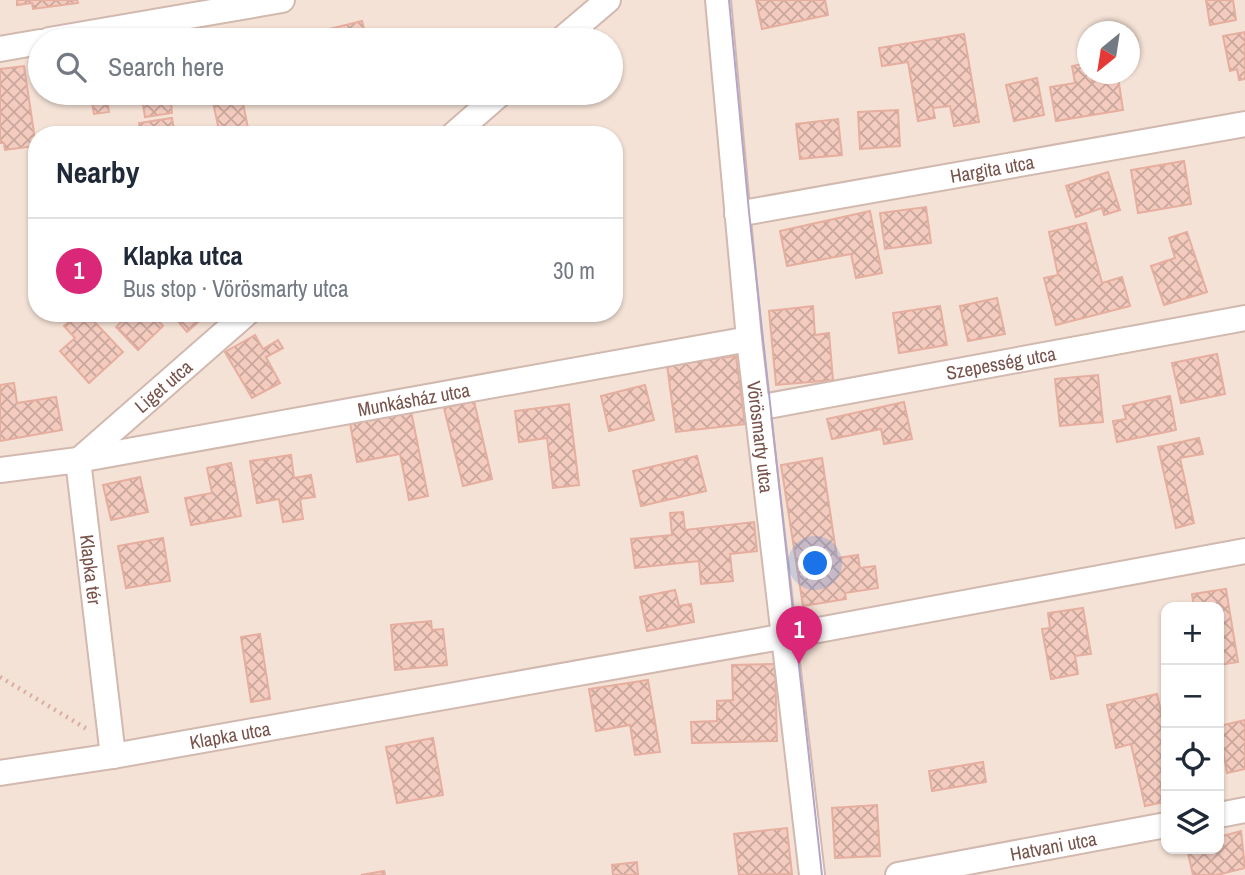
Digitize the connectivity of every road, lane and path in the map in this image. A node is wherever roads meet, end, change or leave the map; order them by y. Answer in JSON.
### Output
{"nodes":[{"id":1,"x":282,"y":0,"type":"edge"},
{"id":2,"x":608,"y":0,"type":"edge"},
{"id":3,"x":718,"y":0,"type":"edge"},
{"id":4,"x":119,"y":28,"type":"edge"},
{"id":5,"x":575,"y":28,"type":"edge"},
{"id":6,"x":28,"y":44,"type":"edge"},
{"id":7,"x":0,"y":49,"type":"edge"},
{"id":8,"x":487,"y":105,"type":"edge"},
{"id":9,"x":1245,"y":124,"type":"edge"},
{"id":10,"x":463,"y":126,"type":"edge"},
{"id":11,"x":737,"y":214,"type":"junction"},
{"id":12,"x":1245,"y":318,"type":"edge"},
{"id":13,"x":237,"y":322,"type":"edge"},
{"id":14,"x":749,"y":339,"type":"junction"},
{"id":15,"x":757,"y":408,"type":"junction"},
{"id":16,"x":78,"y":460,"type":"junction"},
{"id":17,"x":0,"y":470,"type":"edge"},
{"id":18,"x":1245,"y":551,"type":"edge"},
{"id":19,"x":786,"y":636,"type":"junction"},
{"id":20,"x":0,"y":677,"type":"edge"},
{"id":21,"x":113,"y":750,"type":"junction"},
{"id":22,"x":0,"y":773,"type":"edge"},
{"id":23,"x":1245,"y":810,"type":"edge"},
{"id":24,"x":1224,"y":814,"type":"edge"},
{"id":25,"x":1161,"y":826,"type":"edge"},
{"id":26,"x":812,"y":875,"type":"edge"},
{"id":27,"x":898,"y":875,"type":"edge"}],
"edges":[{"from":1,"to":4,"type":"street"},
{"from":2,"to":5,"type":"street"},
{"from":3,"to":11,"type":"street","name":"Vörösmarty utca"},
{"from":6,"to":7,"type":"street"},
{"from":8,"to":10,"type":"street"},
{"from":9,"to":11,"type":"street","name":"Hargita utca"},
{"from":11,"to":14,"type":"street","name":"Vörösmarty utca"},
{"from":12,"to":15,"type":"street","name":"Szepesség utca"},
{"from":13,"to":16,"type":"street","name":"Liget utca"},
{"from":14,"to":15,"type":"street","name":"Vörösmarty utca"},
{"from":14,"to":16,"type":"street","name":"Munkásház utca"},
{"from":15,"to":19,"type":"street","name":"Vörösmarty utca"},
{"from":16,"to":17,"type":"street"},
{"from":16,"to":21,"type":"street","name":"Klapka tér"},
{"from":18,"to":19,"type":"street","name":"Klapka utca"},
{"from":19,"to":21,"type":"street","name":"Klapka utca"},
{"from":19,"to":26,"type":"street","name":"Vörösmarty utca"},
{"from":20,"to":21,"type":"path"},
{"from":21,"to":22,"type":"street","name":"Klapka utca"},
{"from":23,"to":24,"type":"street"},
{"from":25,"to":27,"type":"street","name":"Hatvani utca"}]}
